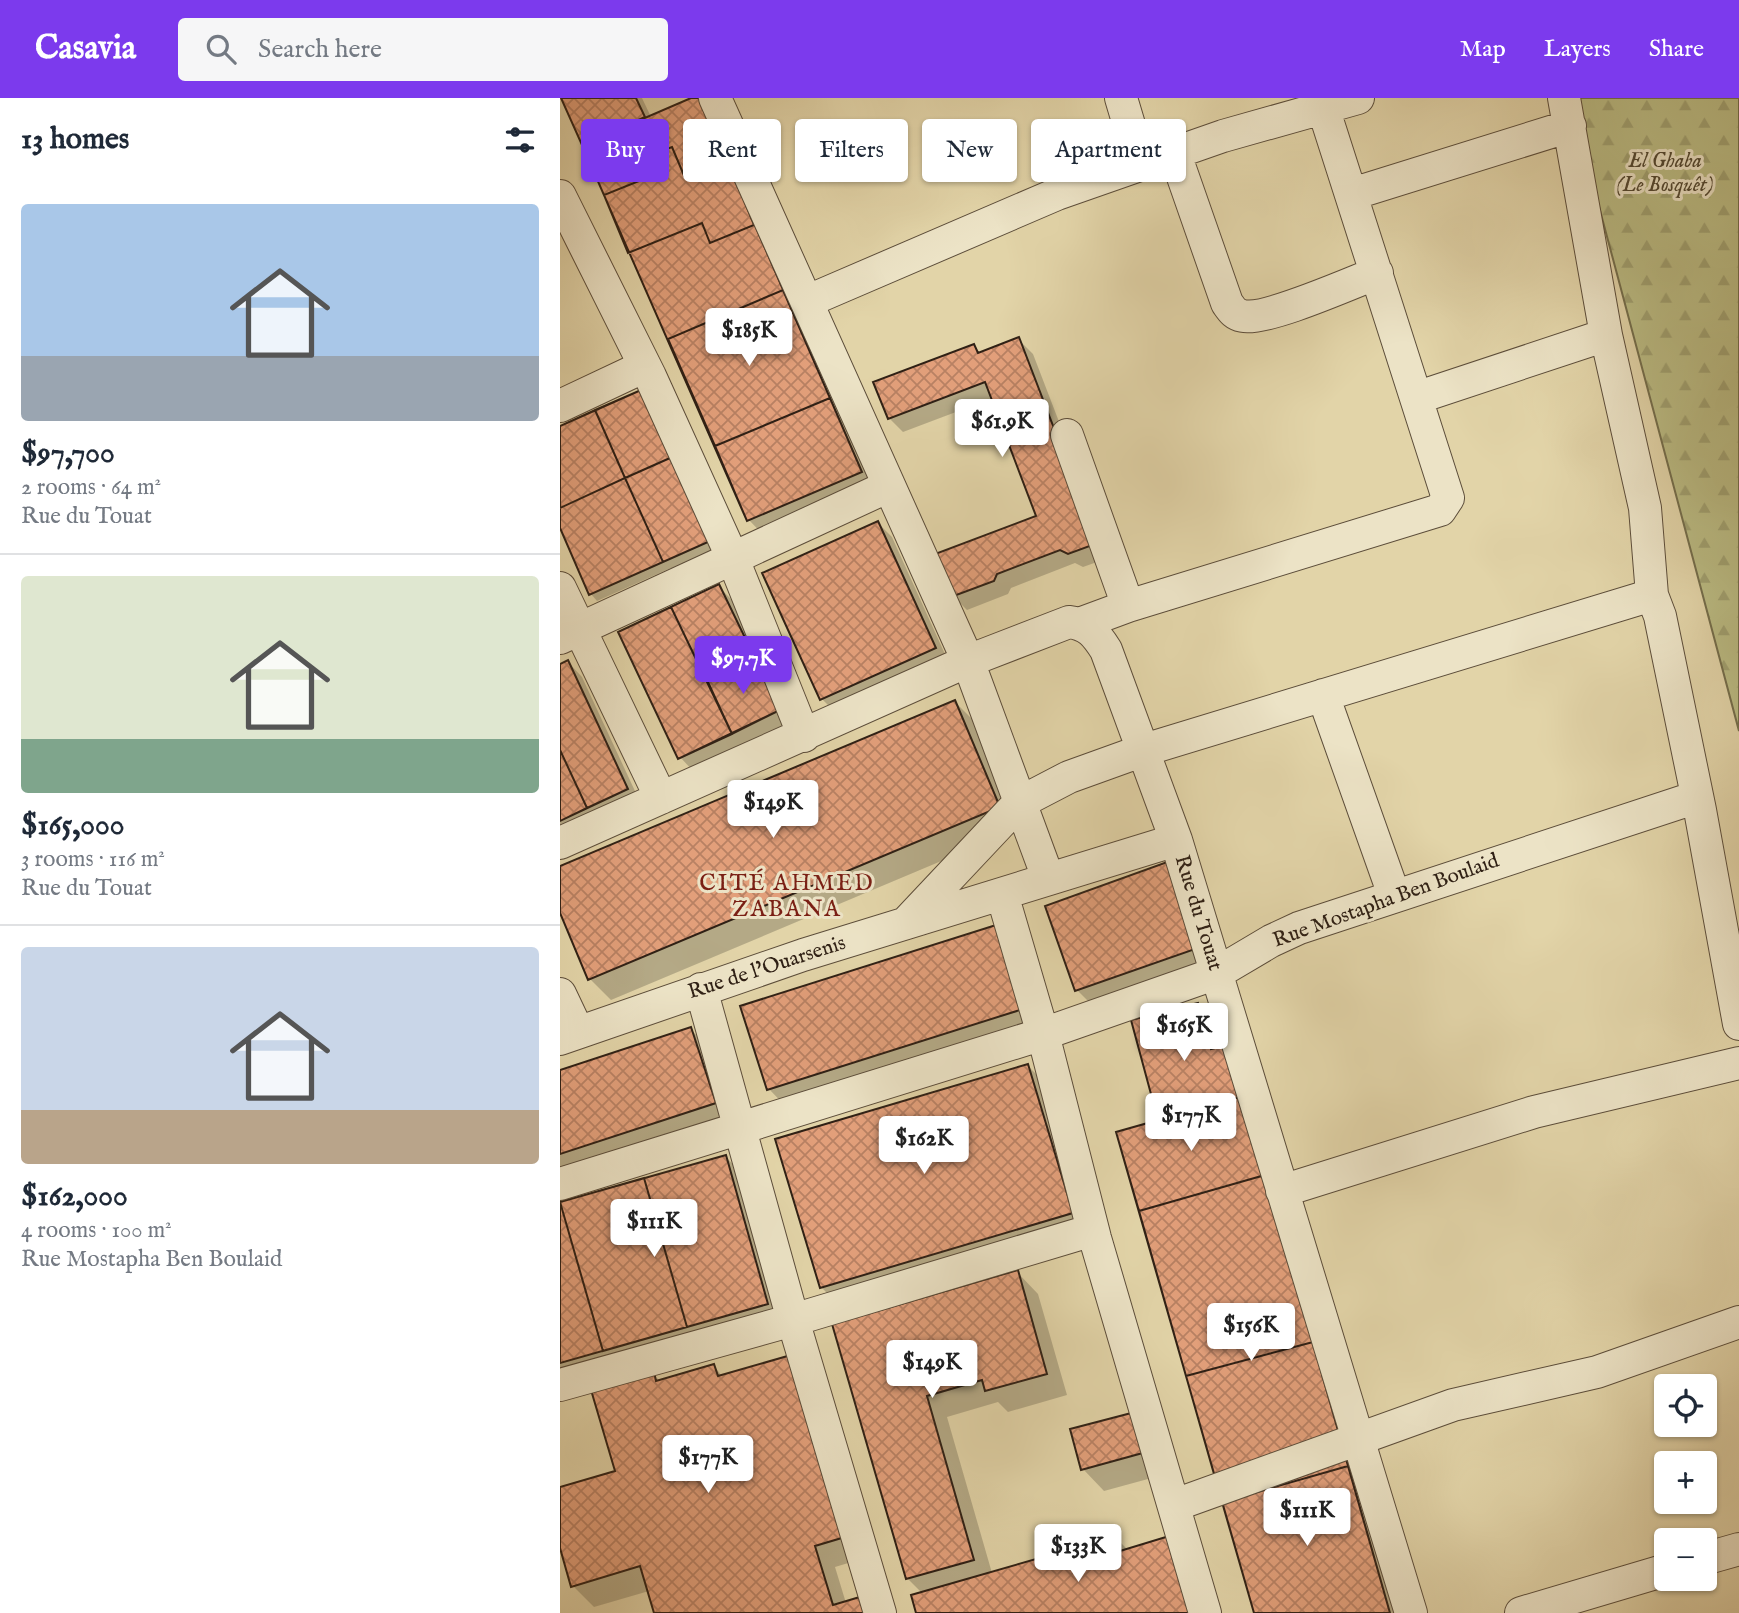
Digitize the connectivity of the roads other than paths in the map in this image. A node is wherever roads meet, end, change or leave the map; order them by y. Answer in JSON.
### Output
{"nodes":[{"id":1,"x":715,"y":98,"type":"edge"},
{"id":2,"x":1121,"y":98,"type":"edge"},
{"id":3,"x":1358,"y":98,"type":"edge"},
{"id":4,"x":1322,"y":104,"type":"edge"},
{"id":5,"x":1567,"y":112,"type":"edge"},
{"id":6,"x":1127,"y":119,"type":"edge"},
{"id":7,"x":1186,"y":150,"type":"edge"},
{"id":8,"x":1092,"y":182,"type":"edge"},
{"id":9,"x":1185,"y":182,"type":"edge"},
{"id":10,"x":1352,"y":194,"type":"junction"},
{"id":11,"x":560,"y":195,"type":"edge"},
{"id":12,"x":1377,"y":273,"type":"junction"},
{"id":13,"x":808,"y":301,"type":"junction"},
{"id":14,"x":1606,"y":335,"type":"junction"},
{"id":15,"x":645,"y":366,"type":"junction"},
{"id":16,"x":1416,"y":398,"type":"junction"},
{"id":17,"x":560,"y":406,"type":"edge"},
{"id":18,"x":1067,"y":435,"type":"dead end"},
{"id":19,"x":889,"y":486,"type":"junction"},
{"id":20,"x":733,"y":559,"type":"junction"},
{"id":21,"x":560,"y":588,"type":"edge"},
{"id":22,"x":1652,"y":595,"type":"junction"},
{"id":23,"x":1128,"y":606,"type":"junction"},
{"id":24,"x":1082,"y":624,"type":"junction"},
{"id":25,"x":569,"y":633,"type":"edge"},
{"id":26,"x":968,"y":661,"type":"junction"},
{"id":27,"x":1322,"y":695,"type":"junction"},
{"id":28,"x":804,"y":736,"type":"junction"},
{"id":29,"x":1144,"y":750,"type":"junction"},
{"id":30,"x":1697,"y":797,"type":"junction"},
{"id":31,"x":661,"y":798,"type":"junction"},
{"id":32,"x":1019,"y":803,"type":"junction"},
{"id":33,"x":1175,"y":840,"type":"junction"},
{"id":34,"x":560,"y":843,"type":"edge"},
{"id":35,"x":1048,"y":878,"type":"junction"},
{"id":36,"x":1002,"y":894,"type":"junction"},
{"id":37,"x":1394,"y":895,"type":"junction"},
{"id":38,"x":906,"y":923,"type":"junction"},
{"id":39,"x":1217,"y":973,"type":"junction"},
{"id":40,"x":701,"y":989,"type":"junction"},
{"id":41,"x":560,"y":994,"type":"edge"},
{"id":42,"x":1739,"y":1024,"type":"edge"},
{"id":43,"x":1043,"y":1034,"type":"junction"},
{"id":44,"x":569,"y":1035,"type":"edge"},
{"id":45,"x":1739,"y":1063,"type":"edge"},
{"id":46,"x":740,"y":1130,"type":"junction"},
{"id":47,"x":560,"y":1184,"type":"edge"},
{"id":48,"x":1282,"y":1191,"type":"junction"},
{"id":49,"x":1093,"y":1230,"type":"junction"},
{"id":50,"x":793,"y":1320,"type":"junction"},
{"id":51,"x":1739,"y":1322,"type":"edge"},
{"id":52,"x":560,"y":1385,"type":"edge"},
{"id":53,"x":1357,"y":1440,"type":"junction"},
{"id":54,"x":1175,"y":1505,"type":"junction"},
{"id":55,"x":1739,"y":1549,"type":"edge"},
{"id":56,"x":1717,"y":1555,"type":"edge"},
{"id":57,"x":1654,"y":1574,"type":"edge"},
{"id":58,"x":880,"y":1613,"type":"edge"},
{"id":59,"x":1205,"y":1613,"type":"edge"},
{"id":60,"x":1411,"y":1613,"type":"edge"},
{"id":61,"x":1521,"y":1613,"type":"edge"}],
"edges":[{"from":1,"to":13,"type":"street"},
{"from":2,"to":6,"type":"street"},
{"from":3,"to":4,"type":"street"},
{"from":4,"to":7,"type":"street"},
{"from":4,"to":10,"type":"street"},
{"from":5,"to":10,"type":"street"},
{"from":5,"to":14,"type":"street"},
{"from":8,"to":13,"type":"street"},
{"from":9,"to":12,"type":"street"},
{"from":10,"to":12,"type":"street"},
{"from":11,"to":15,"type":"street"},
{"from":12,"to":16,"type":"street"},
{"from":13,"to":19,"type":"street"},
{"from":14,"to":16,"type":"street"},
{"from":14,"to":22,"type":"street"},
{"from":15,"to":17,"type":"street"},
{"from":15,"to":20,"type":"street"},
{"from":16,"to":23,"type":"street"},
{"from":18,"to":23,"type":"street"},
{"from":19,"to":20,"type":"street"},
{"from":19,"to":26,"type":"street"},
{"from":20,"to":25,"type":"street"},
{"from":20,"to":28,"type":"street"},
{"from":21,"to":25,"type":"street"},
{"from":22,"to":27,"type":"street"},
{"from":22,"to":30,"type":"street"},
{"from":23,"to":24,"type":"street"},
{"from":24,"to":26,"type":"street"},
{"from":24,"to":29,"type":"street","name":"Rue du Touat"},
{"from":25,"to":31,"type":"street"},
{"from":26,"to":28,"type":"street"},
{"from":26,"to":32,"type":"street"},
{"from":27,"to":29,"type":"street"},
{"from":27,"to":37,"type":"street"},
{"from":28,"to":31,"type":"street"},
{"from":29,"to":32,"type":"street"},
{"from":29,"to":33,"type":"street","name":"Rue du Touat"},
{"from":30,"to":37,"type":"street","name":"Rue Mostapha Ben Boulaid"},
{"from":30,"to":42,"type":"street"},
{"from":31,"to":34,"type":"street"},
{"from":32,"to":35,"type":"street"},
{"from":32,"to":38,"type":"street"},
{"from":33,"to":35,"type":"street","name":"Rue de l'Ouarsenis"},
{"from":33,"to":39,"type":"street","name":"Rue du Touat"},
{"from":35,"to":36,"type":"street","name":"Rue de l'Ouarsenis"},
{"from":36,"to":38,"type":"street","name":"Rue de l'Ouarsenis"},
{"from":36,"to":43,"type":"street"},
{"from":37,"to":39,"type":"street","name":"Rue Mostapha Ben Boulaid"},
{"from":38,"to":40,"type":"street","name":"Rue de l'Ouarsenis"},
{"from":39,"to":43,"type":"street","name":"Rue Mostapha Ben Boulaid"},
{"from":39,"to":48,"type":"street","name":"Rue du Touat"},
{"from":40,"to":44,"type":"street","name":"Rue de l'Ouarsenis"},
{"from":40,"to":46,"type":"street"},
{"from":41,"to":44,"type":"street"},
{"from":43,"to":46,"type":"street","name":"Rue Mostapha Ben Boulaid"},
{"from":43,"to":49,"type":"street"},
{"from":45,"to":48,"type":"street"},
{"from":46,"to":47,"type":"street","name":"Rue Mostapha Ben Boulaid"},
{"from":46,"to":50,"type":"street"},
{"from":48,"to":53,"type":"street","name":"Rue du Touat"},
{"from":49,"to":50,"type":"street"},
{"from":49,"to":54,"type":"street"},
{"from":50,"to":52,"type":"street"},
{"from":50,"to":58,"type":"street"},
{"from":51,"to":53,"type":"street"},
{"from":53,"to":54,"type":"street"},
{"from":53,"to":60,"type":"street","name":"Rue du Touat"},
{"from":54,"to":59,"type":"street"},
{"from":55,"to":56,"type":"street"},
{"from":57,"to":61,"type":"street"}]}
